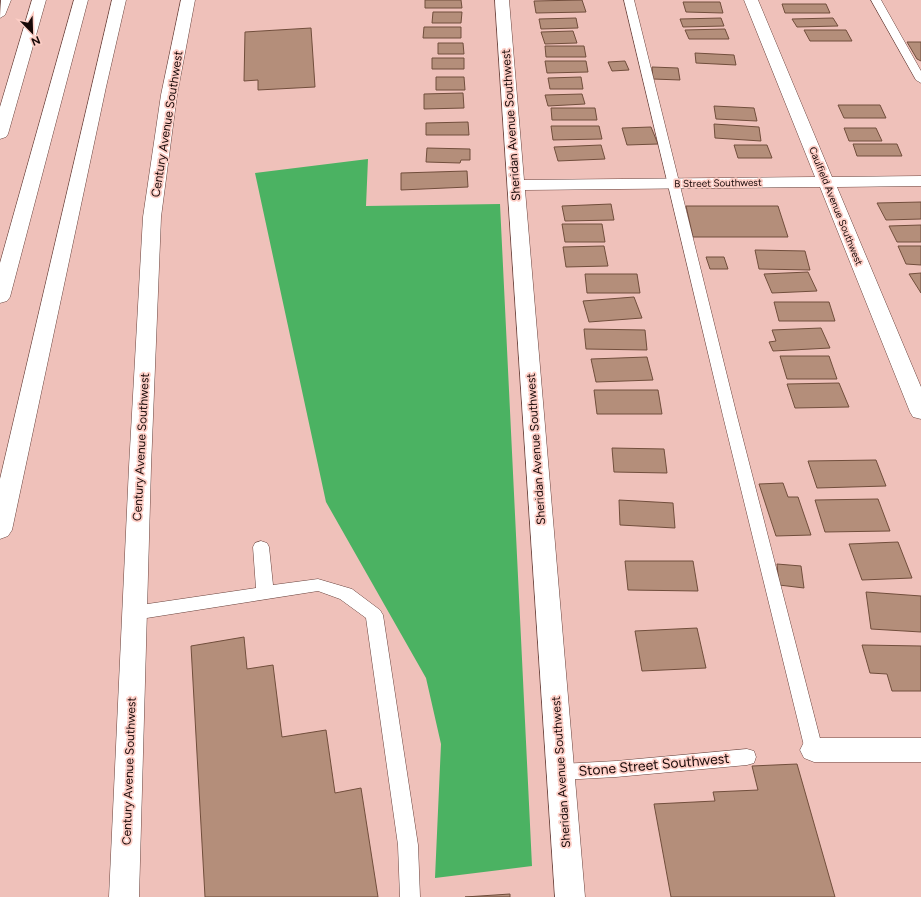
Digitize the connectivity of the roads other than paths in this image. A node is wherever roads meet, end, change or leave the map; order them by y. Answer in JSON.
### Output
{"nodes":[{"id":1,"x":6,"y":0,"type":"edge"},
{"id":2,"x":39,"y":0,"type":"edge"},
{"id":3,"x":81,"y":0,"type":"edge"},
{"id":4,"x":119,"y":0,"type":"edge"},
{"id":5,"x":188,"y":0,"type":"edge"},
{"id":6,"x":502,"y":0,"type":"edge"},
{"id":7,"x":629,"y":0,"type":"edge"},
{"id":8,"x":751,"y":0,"type":"edge"},
{"id":9,"x":876,"y":0,"type":"edge"},
{"id":10,"x":0,"y":15,"type":"edge"},
{"id":11,"x":921,"y":80,"type":"edge"},
{"id":12,"x":0,"y":134,"type":"edge"},
{"id":13,"x":921,"y":181,"type":"edge"},
{"id":14,"x":825,"y":182,"type":"junction"},
{"id":15,"x":674,"y":183,"type":"junction"},
{"id":16,"x":515,"y":184,"type":"junction"},
{"id":17,"x":0,"y":297,"type":"edge"},
{"id":18,"x":921,"y":412,"type":"edge"},
{"id":19,"x":0,"y":530,"type":"edge"},
{"id":20,"x":262,"y":547,"type":"dead end"},
{"id":21,"x":265,"y":593,"type":"junction"},
{"id":22,"x":134,"y":613,"type":"junction"},
{"id":23,"x":814,"y":750,"type":"joint"},
{"id":24,"x":921,"y":750,"type":"edge"},
{"id":25,"x":747,"y":757,"type":"dead end"},
{"id":26,"x":561,"y":772,"type":"junction"},
{"id":27,"x":124,"y":897,"type":"edge"},
{"id":28,"x":410,"y":897,"type":"edge"},
{"id":29,"x":570,"y":897,"type":"edge"}],
"edges":[{"from":1,"to":10,"type":"lane"},
{"from":2,"to":12,"type":"main road"},
{"from":3,"to":17,"type":"main road"},
{"from":4,"to":19,"type":"main road"},
{"from":5,"to":22,"type":"main road","name":"Century Avenue Southwest"},
{"from":6,"to":16,"type":"main road","name":"Sheridan Avenue Southwest"},
{"from":7,"to":15,"type":"lane"},
{"from":8,"to":14,"type":"main road","name":"Caulfield Avenue Southwest"},
{"from":9,"to":11,"type":"lane"},
{"from":13,"to":14,"type":"main road","name":"B Street Southwest"},
{"from":14,"to":15,"type":"main road","name":"B Street Southwest"},
{"from":14,"to":18,"type":"main road","name":"Caulfield Avenue Southwest"},
{"from":15,"to":16,"type":"main road","name":"B Street Southwest"},
{"from":15,"to":23,"type":"lane"},
{"from":16,"to":26,"type":"main road","name":"Sheridan Avenue Southwest"},
{"from":20,"to":21,"type":"lane"},
{"from":21,"to":22,"type":"lane"},
{"from":21,"to":28,"type":"lane"},
{"from":22,"to":27,"type":"main road","name":"Century Avenue Southwest"},
{"from":23,"to":24,"type":"main road"},
{"from":25,"to":26,"type":"lane","name":"Stone Street Southwest"},
{"from":26,"to":29,"type":"main road","name":"Sheridan Avenue Southwest"}]}
